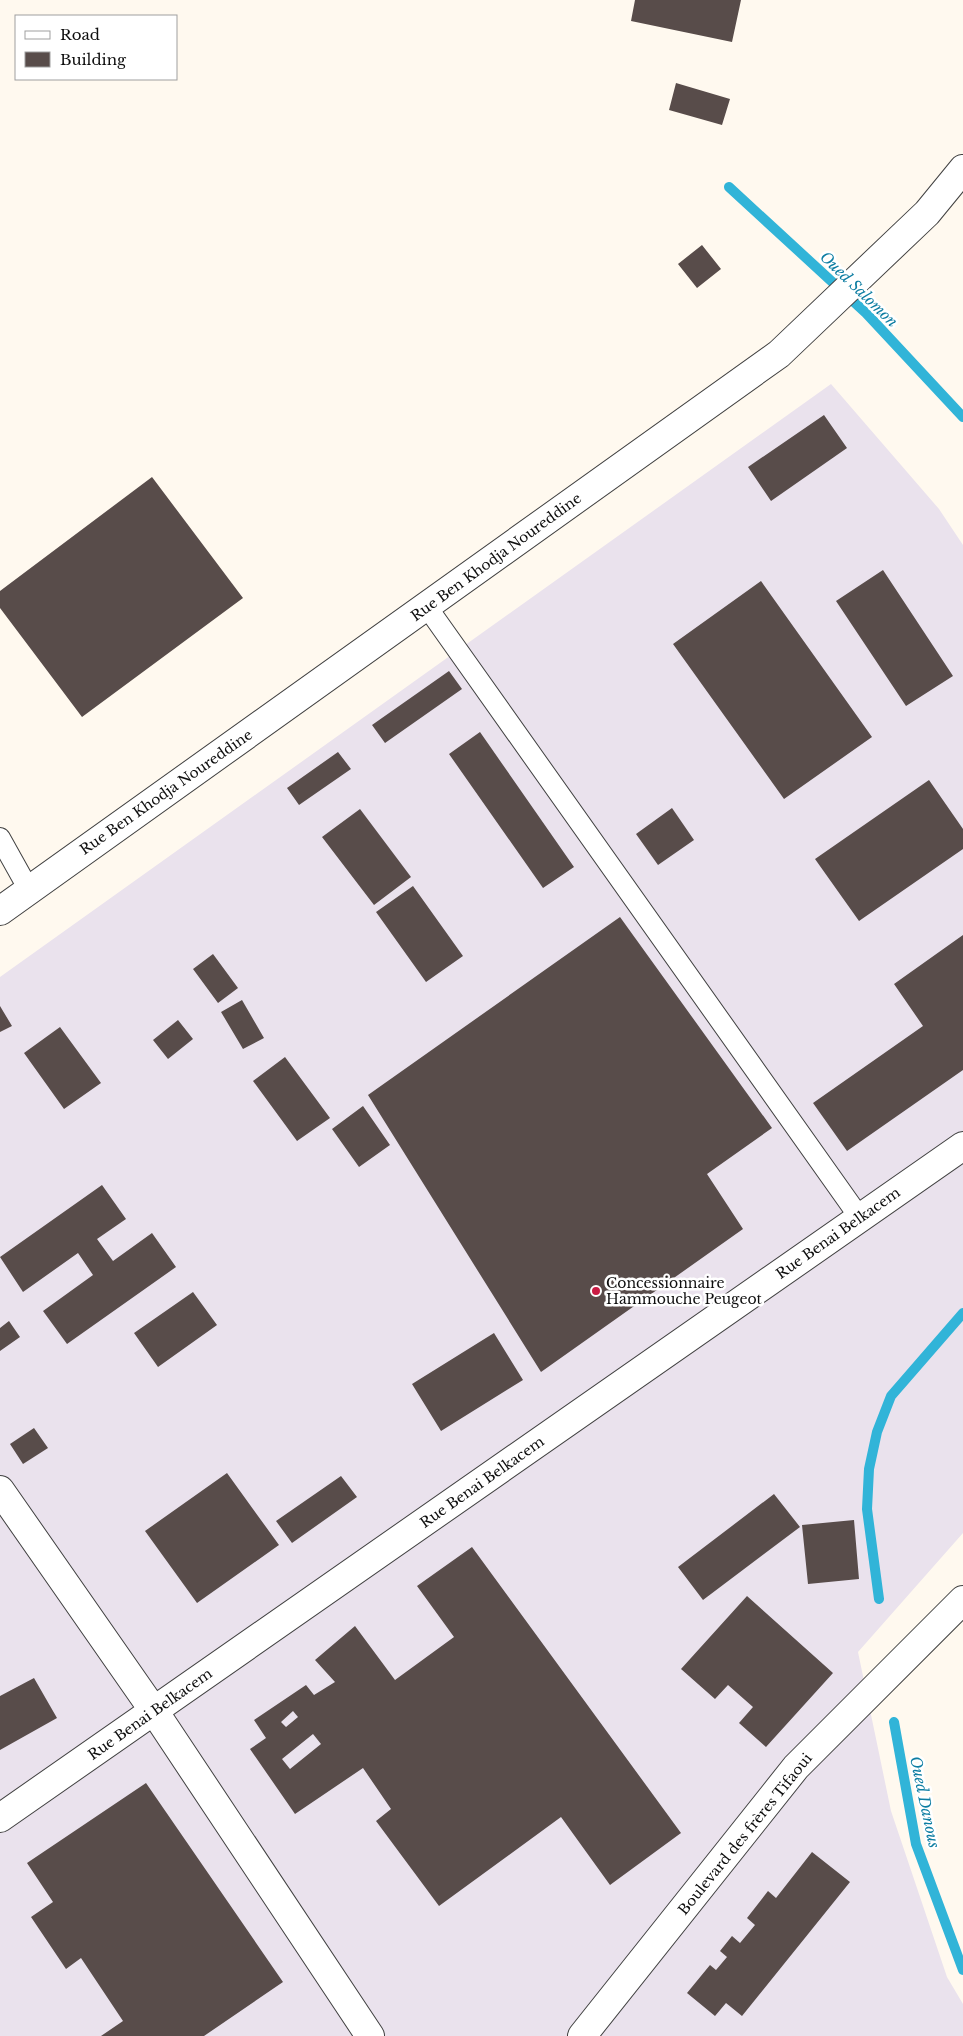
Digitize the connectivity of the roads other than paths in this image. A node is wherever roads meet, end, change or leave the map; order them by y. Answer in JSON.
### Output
{"nodes":[{"id":1,"x":963,"y":169,"type":"edge"},
{"id":2,"x":427,"y":606,"type":"junction"},
{"id":3,"x":0,"y":838,"type":"edge"},
{"id":4,"x":29,"y":890,"type":"junction"},
{"id":5,"x":0,"y":911,"type":"edge"},
{"id":6,"x":963,"y":1146,"type":"edge"},
{"id":7,"x":860,"y":1218,"type":"junction"},
{"id":8,"x":0,"y":1490,"type":"edge"},
{"id":9,"x":963,"y":1600,"type":"edge"},
{"id":10,"x":154,"y":1711,"type":"junction"},
{"id":11,"x":0,"y":1818,"type":"edge"},
{"id":12,"x":370,"y":2036,"type":"edge"},
{"id":13,"x":582,"y":2036,"type":"edge"}],
"edges":[{"from":1,"to":2,"type":"street","name":"Rue Ben Khodja Noureddine"},
{"from":2,"to":4,"type":"street","name":"Rue Ben Khodja Noureddine"},
{"from":2,"to":7,"type":"lane"},
{"from":3,"to":4,"type":"lane"},
{"from":4,"to":5,"type":"street","name":"Rue Ben Khodja Noureddine"},
{"from":6,"to":7,"type":"street","name":"Rue Benai Belkacem"},
{"from":7,"to":10,"type":"street","name":"Rue Benai Belkacem"},
{"from":8,"to":10,"type":"street"},
{"from":9,"to":13,"type":"street","name":"Boulevard des frères Tifaoui"},
{"from":10,"to":11,"type":"street","name":"Rue Benai Belkacem"},
{"from":10,"to":12,"type":"street"}]}
